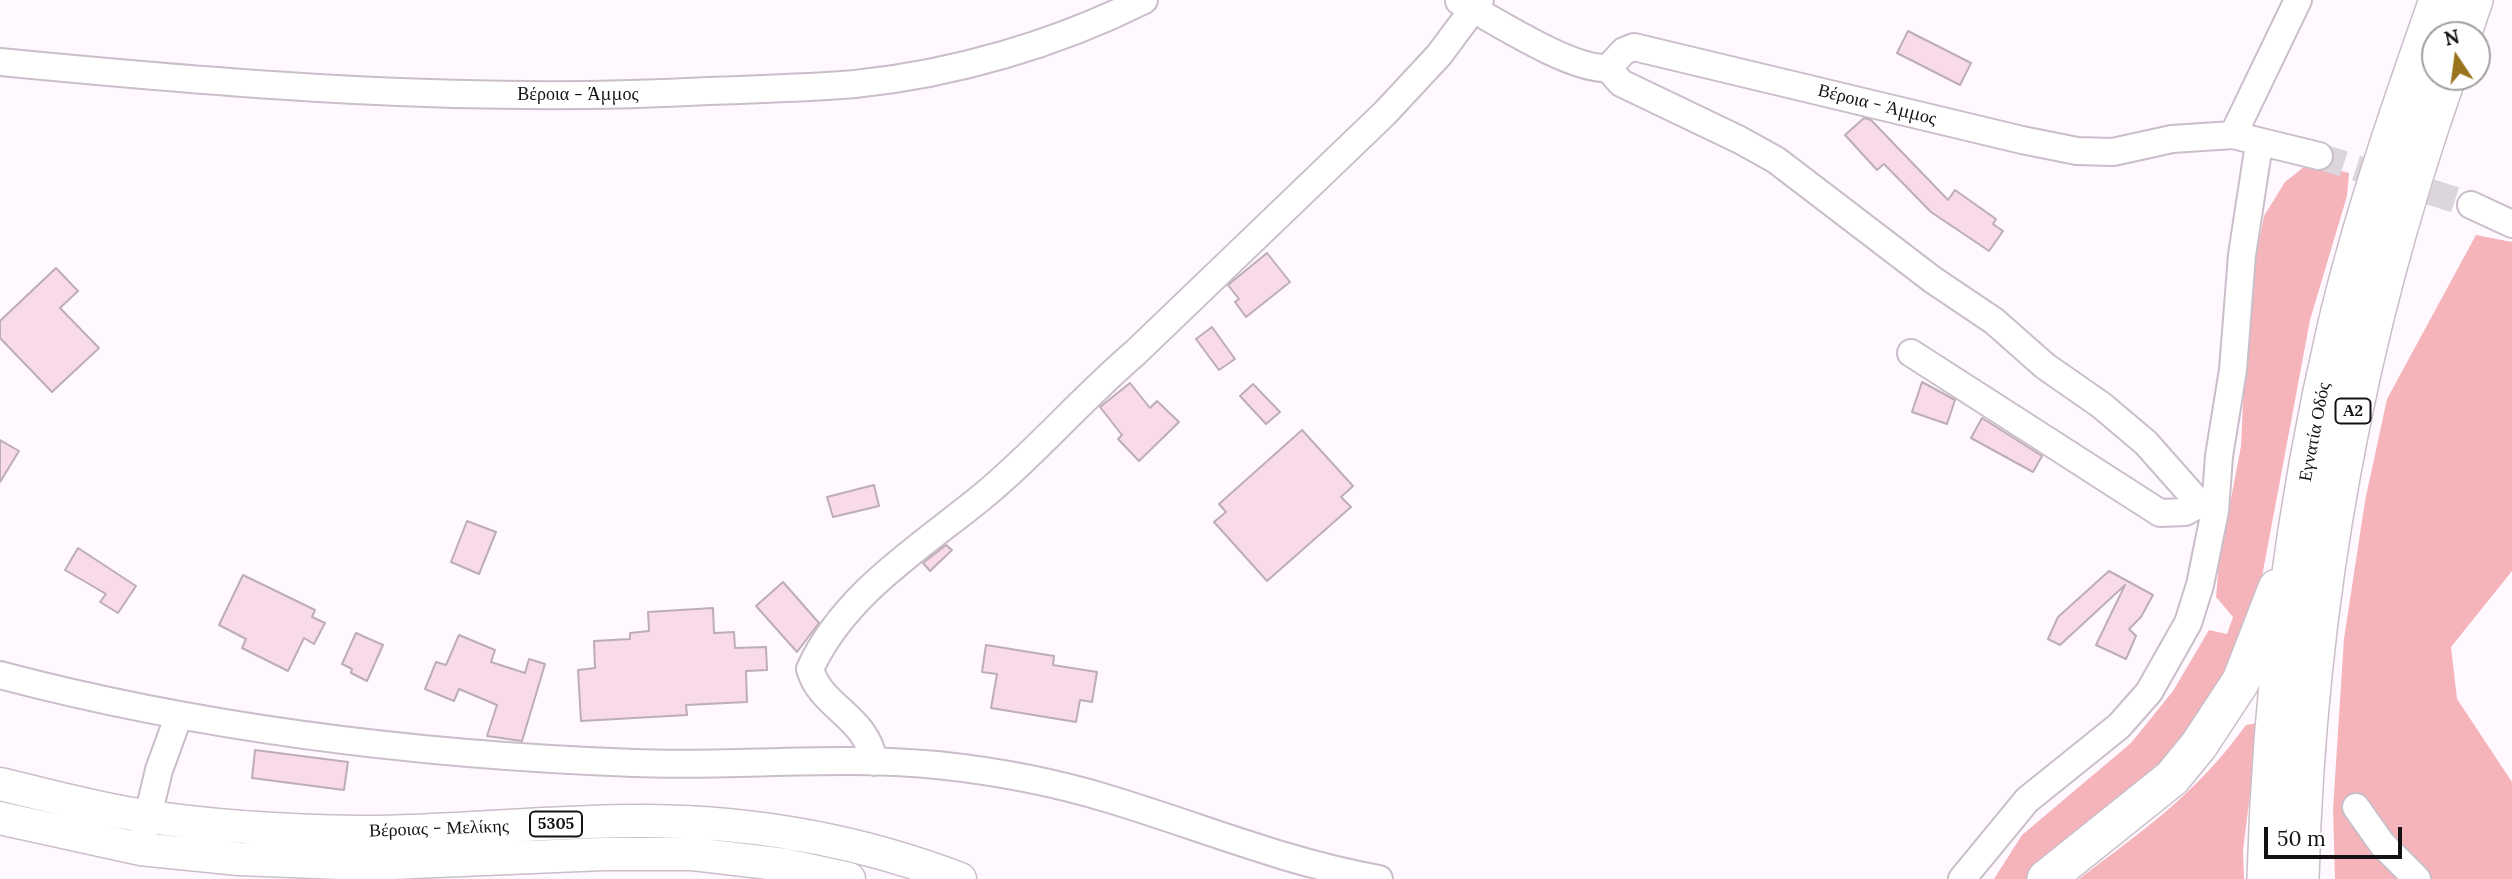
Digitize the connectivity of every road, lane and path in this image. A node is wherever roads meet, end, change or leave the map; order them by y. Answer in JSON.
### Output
{"nodes":[{"id":1,"x":1144,"y":0,"type":"edge"},
{"id":2,"x":2298,"y":0,"type":"edge"},
{"id":3,"x":2438,"y":0,"type":"edge"},
{"id":4,"x":2474,"y":0,"type":"edge"},
{"id":5,"x":1470,"y":3,"type":"edge"},
{"id":6,"x":2467,"y":21,"type":"edge"},
{"id":7,"x":0,"y":62,"type":"edge"},
{"id":8,"x":1608,"y":68,"type":"junction"},
{"id":9,"x":2443,"y":91,"type":"edge"},
{"id":10,"x":2233,"y":135,"type":"junction"},
{"id":11,"x":2259,"y":144,"type":"junction"},
{"id":12,"x":2319,"y":156,"type":"tunnel mouth"},
{"id":13,"x":2471,"y":205,"type":"tunnel mouth"},
{"id":14,"x":2511,"y":221,"type":"edge"},
{"id":15,"x":1911,"y":353,"type":"dead end"},
{"id":16,"x":2207,"y":508,"type":"junction"},
{"id":17,"x":2294,"y":548,"type":"junction"},
{"id":18,"x":0,"y":675,"type":"edge"},
{"id":19,"x":179,"y":715,"type":"junction"},
{"id":20,"x":2308,"y":755,"type":"junction"},
{"id":21,"x":874,"y":762,"type":"junction"},
{"id":22,"x":0,"y":784,"type":"edge"},
{"id":23,"x":2356,"y":807,"type":"dead end"},
{"id":24,"x":145,"y":816,"type":"junction"},
{"id":25,"x":0,"y":818,"type":"edge"},
{"id":26,"x":140,"y":849,"type":"junction"},
{"id":27,"x":849,"y":879,"type":"edge"},
{"id":28,"x":960,"y":879,"type":"edge"},
{"id":29,"x":1379,"y":879,"type":"edge"},
{"id":30,"x":1962,"y":879,"type":"edge"},
{"id":31,"x":2046,"y":879,"type":"edge"},
{"id":32,"x":2266,"y":879,"type":"edge"},
{"id":33,"x":2300,"y":879,"type":"edge"},
{"id":34,"x":2323,"y":879,"type":"edge"},
{"id":35,"x":2417,"y":879,"type":"edge"}],
"edges":[{"from":1,"to":7,"type":"street","name":"Βέροια - Άμμος"},
{"from":2,"to":10,"type":"street"},
{"from":3,"to":17,"type":"highway","name":"Εγνατία Οδός","number":"Α2"},
{"from":4,"to":6,"type":"highway"},
{"from":5,"to":8,"type":"street"},
{"from":5,"to":21,"type":"street"},
{"from":8,"to":10,"type":"street","name":"Βέροια - Άμμος"},
{"from":8,"to":16,"type":"street"},
{"from":9,"to":20,"type":"highway","name":"Εγνατία Οδός","number":"Α2"},
{"from":10,"to":11,"type":"street","name":"Βέροια - Άμμος"},
{"from":11,"to":12,"type":"street","name":"Βέροια - Άμμος"},
{"from":11,"to":16,"type":"street"},
{"from":13,"to":14,"type":"street"},
{"from":15,"to":16,"type":"street"},
{"from":16,"to":30,"type":"street"},
{"from":17,"to":31,"type":"highway"},
{"from":17,"to":32,"type":"highway","name":"Εγνατία Οδός","number":"Α2"},
{"from":18,"to":19,"type":"street"},
{"from":19,"to":21,"type":"street"},
{"from":19,"to":24,"type":"street"},
{"from":20,"to":33,"type":"highway","name":"Εγνατία Οδός","number":"Α2"},
{"from":20,"to":34,"type":"highway"},
{"from":21,"to":29,"type":"street"},
{"from":22,"to":24,"type":"main road","name":"Βέροιας - Μελίκης","number":"5305"},
{"from":23,"to":35,"type":"street"},
{"from":24,"to":26,"type":"street"},
{"from":24,"to":28,"type":"main road","name":"Βέροιας - Μελίκης","number":"5305"},
{"from":25,"to":26,"type":"main road","name":"Βέροιας - Μελίκης","number":"5305"},
{"from":26,"to":27,"type":"main road","name":"Βέροιας - Μελίκης","number":"5305"}]}
